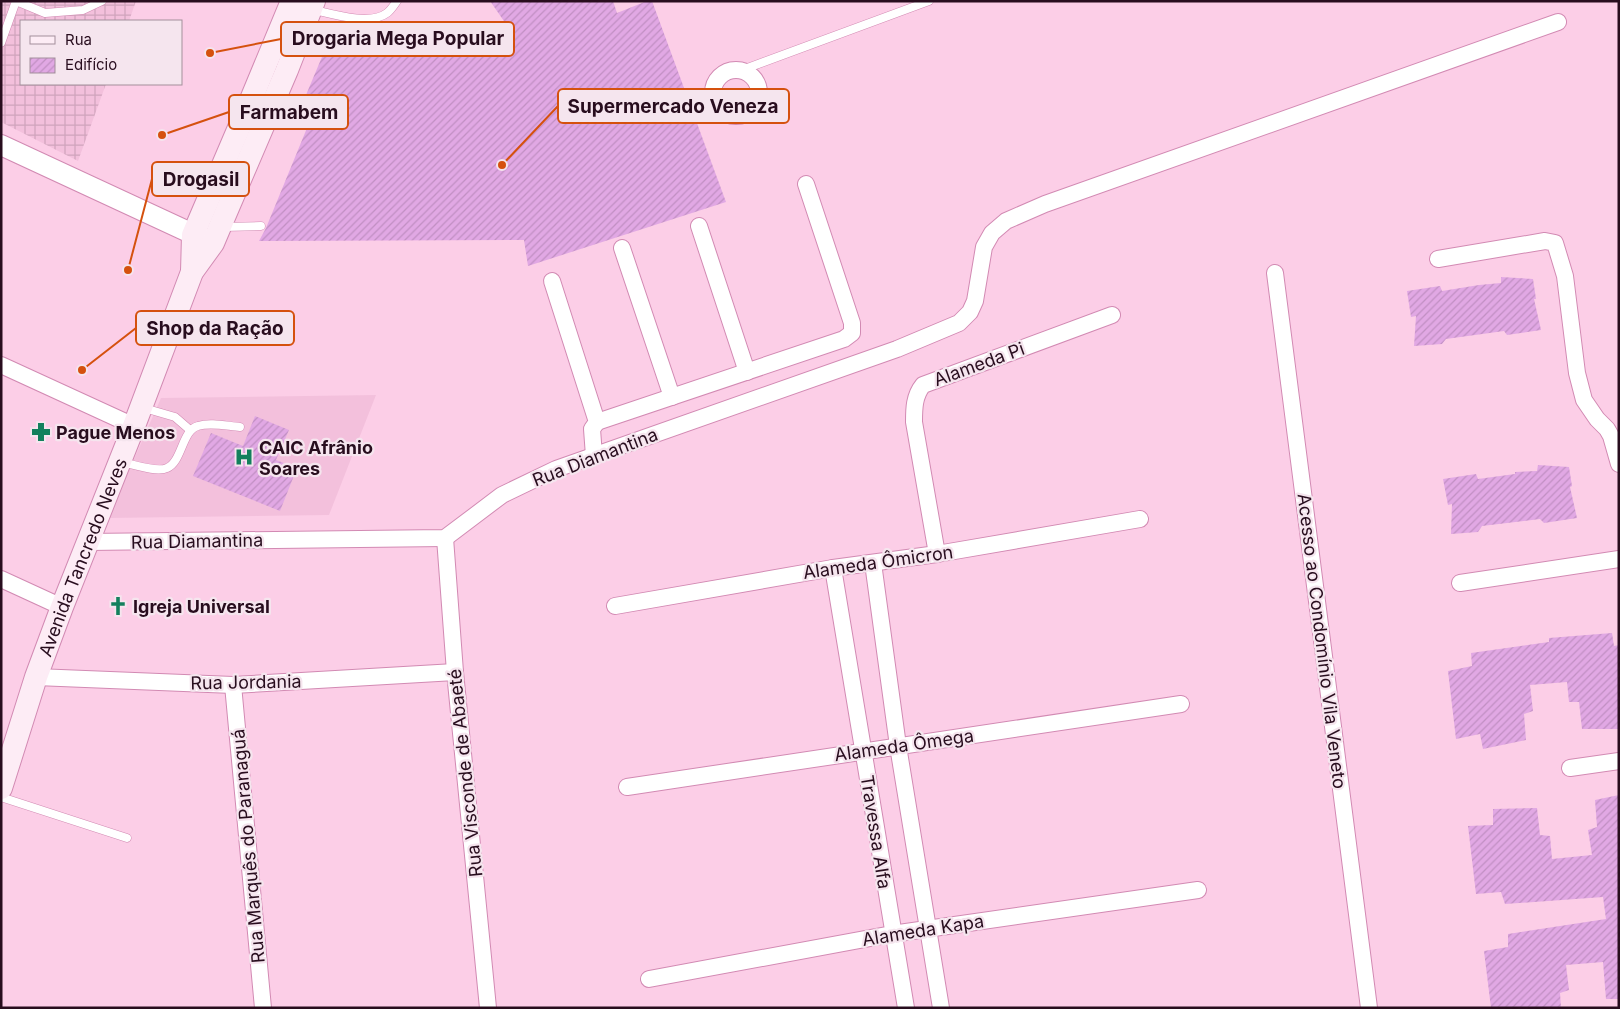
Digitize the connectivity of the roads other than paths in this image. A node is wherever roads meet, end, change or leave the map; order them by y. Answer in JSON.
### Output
{"nodes":[{"id":1,"x":102,"y":1,"type":"edge"},
{"id":2,"x":397,"y":1,"type":"edge"},
{"id":3,"x":929,"y":1,"type":"edge"},
{"id":4,"x":305,"y":4,"type":"edge"},
{"id":5,"x":1558,"y":22,"type":"dead end"},
{"id":6,"x":1,"y":43,"type":"edge"},
{"id":7,"x":742,"y":70,"type":"dead end"},
{"id":8,"x":1,"y":145,"type":"edge"},
{"id":9,"x":806,"y":184,"type":"dead end"},
{"id":10,"x":260,"y":226,"type":"dead end"},
{"id":11,"x":699,"y":226,"type":"dead end"},
{"id":12,"x":208,"y":235,"type":"junction"},
{"id":13,"x":622,"y":248,"type":"dead end"},
{"id":14,"x":1438,"y":258,"type":"dead end"},
{"id":15,"x":1276,"y":273,"type":"dead end"},
{"id":16,"x":552,"y":281,"type":"dead end"},
{"id":17,"x":1112,"y":315,"type":"dead end"},
{"id":18,"x":1,"y":365,"type":"edge"},
{"id":19,"x":747,"y":372,"type":"junction"},
{"id":20,"x":672,"y":397,"type":"junction"},
{"id":21,"x":137,"y":417,"type":"junction"},
{"id":22,"x":597,"y":422,"type":"junction"},
{"id":23,"x":240,"y":427,"type":"dead end"},
{"id":24,"x":190,"y":430,"type":"junction"},
{"id":25,"x":594,"y":456,"type":"junction"},
{"id":26,"x":120,"y":461,"type":"junction"},
{"id":27,"x":1619,"y":464,"type":"edge"},
{"id":28,"x":1140,"y":519,"type":"dead end"},
{"id":29,"x":445,"y":538,"type":"junction"},
{"id":30,"x":86,"y":542,"type":"junction"},
{"id":31,"x":936,"y":554,"type":"junction"},
{"id":32,"x":1619,"y":560,"type":"edge"},
{"id":33,"x":873,"y":563,"type":"junction"},
{"id":34,"x":833,"y":568,"type":"junction"},
{"id":35,"x":1,"y":579,"type":"edge"},
{"id":36,"x":1460,"y":583,"type":"dead end"},
{"id":37,"x":615,"y":606,"type":"dead end"},
{"id":38,"x":62,"y":607,"type":"junction"},
{"id":39,"x":455,"y":672,"type":"junction"},
{"id":40,"x":36,"y":677,"type":"junction"},
{"id":41,"x":232,"y":685,"type":"junction"},
{"id":42,"x":1181,"y":704,"type":"dead end"},
{"id":43,"x":898,"y":746,"type":"junction"},
{"id":44,"x":862,"y":751,"type":"junction"},
{"id":45,"x":1619,"y":761,"type":"edge"},
{"id":46,"x":1570,"y":768,"type":"dead end"},
{"id":47,"x":627,"y":787,"type":"dead end"},
{"id":48,"x":1,"y":788,"type":"edge"},
{"id":49,"x":1,"y":797,"type":"edge"},
{"id":50,"x":127,"y":838,"type":"dead end"},
{"id":51,"x":1198,"y":890,"type":"dead end"},
{"id":52,"x":927,"y":929,"type":"junction"},
{"id":53,"x":892,"y":934,"type":"junction"},
{"id":54,"x":649,"y":979,"type":"dead end"},
{"id":55,"x":263,"y":1008,"type":"edge"},
{"id":56,"x":488,"y":1008,"type":"edge"},
{"id":57,"x":906,"y":1008,"type":"edge"},
{"id":58,"x":941,"y":1008,"type":"edge"},
{"id":59,"x":1369,"y":1008,"type":"edge"}],
"edges":[{"from":1,"to":6,"type":"lane"},
{"from":2,"to":4,"type":"lane"},
{"from":3,"to":7,"type":"lane"},
{"from":4,"to":12,"type":"main road","name":"Avenida Tancredo Neves"},
{"from":5,"to":25,"type":"street","name":"Rua Diamantina"},
{"from":8,"to":12,"type":"street"},
{"from":9,"to":19,"type":"street"},
{"from":10,"to":12,"type":"lane"},
{"from":11,"to":19,"type":"street"},
{"from":12,"to":21,"type":"main road","name":"Avenida Tancredo Neves"},
{"from":13,"to":20,"type":"street"},
{"from":14,"to":27,"type":"street"},
{"from":15,"to":59,"type":"street","name":"Acesso ao Condomínio Vila Veneto"},
{"from":16,"to":22,"type":"street"},
{"from":17,"to":31,"type":"street","name":"Alameda Pi"},
{"from":18,"to":21,"type":"street"},
{"from":19,"to":20,"type":"street"},
{"from":20,"to":22,"type":"street"},
{"from":21,"to":24,"type":"lane"},
{"from":21,"to":26,"type":"main road","name":"Avenida Tancredo Neves"},
{"from":22,"to":25,"type":"street"},
{"from":23,"to":24,"type":"lane"},
{"from":24,"to":26,"type":"lane"},
{"from":25,"to":29,"type":"street","name":"Rua Diamantina"},
{"from":26,"to":30,"type":"main road","name":"Avenida Tancredo Neves"},
{"from":28,"to":31,"type":"street","name":"Alameda Ômicron"},
{"from":29,"to":30,"type":"street","name":"Rua Diamantina"},
{"from":29,"to":39,"type":"street","name":"Rua Visconde de Abaeté"},
{"from":30,"to":38,"type":"main road","name":"Avenida Tancredo Neves"},
{"from":31,"to":33,"type":"street","name":"Alameda Ômicron"},
{"from":32,"to":36,"type":"street"},
{"from":33,"to":34,"type":"street","name":"Alameda Ômicron"},
{"from":33,"to":43,"type":"street"},
{"from":34,"to":37,"type":"street","name":"Alameda Ômicron"},
{"from":34,"to":44,"type":"street","name":"Travessa Alfa"},
{"from":35,"to":38,"type":"street"},
{"from":38,"to":40,"type":"main road","name":"Avenida Tancredo Neves"},
{"from":39,"to":41,"type":"street","name":"Rua Jordania"},
{"from":39,"to":56,"type":"street","name":"Rua Visconde de Abaeté"},
{"from":40,"to":41,"type":"street","name":"Rua Jordania"},
{"from":40,"to":48,"type":"main road","name":"Avenida Tancredo Neves"},
{"from":41,"to":55,"type":"street","name":"Rua Marquês do Paranaguá"},
{"from":42,"to":43,"type":"street","name":"Alameda Ômega"},
{"from":43,"to":44,"type":"street","name":"Alameda Ômega"},
{"from":43,"to":52,"type":"street"},
{"from":44,"to":47,"type":"street","name":"Alameda Ômega"},
{"from":44,"to":53,"type":"street","name":"Travessa Alfa"},
{"from":45,"to":46,"type":"street"},
{"from":49,"to":50,"type":"lane"},
{"from":51,"to":52,"type":"street","name":"Alameda Kapa"},
{"from":52,"to":53,"type":"street","name":"Alameda Kapa"},
{"from":52,"to":58,"type":"street"},
{"from":53,"to":54,"type":"street","name":"Alameda Kapa"},
{"from":53,"to":57,"type":"street","name":"Travessa Alfa"}]}
